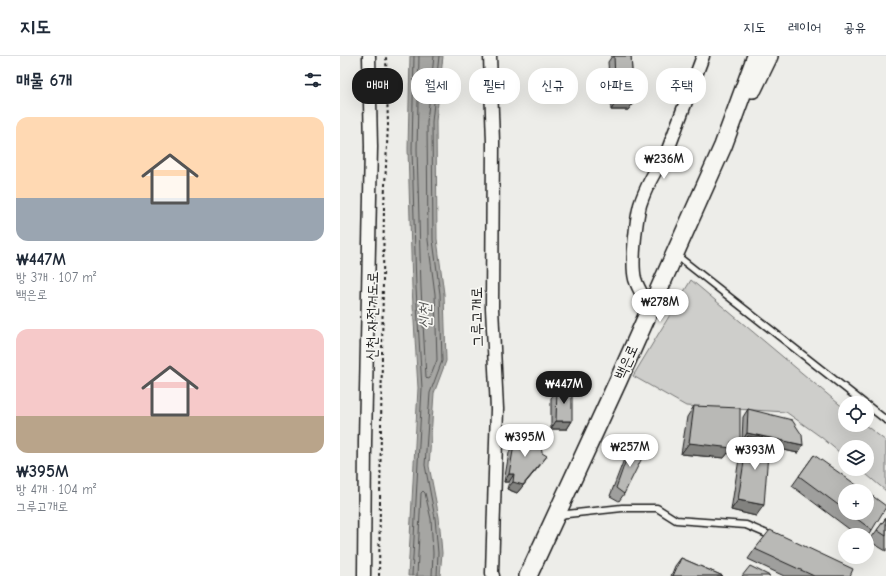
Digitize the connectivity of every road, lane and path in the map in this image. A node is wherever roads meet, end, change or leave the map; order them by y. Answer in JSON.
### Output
{"nodes":[{"id":1,"x":369,"y":56,"type":"edge"},
{"id":2,"x":386,"y":56,"type":"edge"},
{"id":3,"x":490,"y":56,"type":"edge"},
{"id":4,"x":703,"y":56,"type":"edge"},
{"id":5,"x":756,"y":56,"type":"edge"},
{"id":6,"x":769,"y":56,"type":"edge"},
{"id":7,"x":723,"y":146,"type":"junction"},
{"id":8,"x":675,"y":254,"type":"junction"},
{"id":9,"x":650,"y":309,"type":"junction"},
{"id":10,"x":855,"y":396,"type":"edge"},
{"id":11,"x":874,"y":411,"type":"edge"},
{"id":12,"x":886,"y":420,"type":"edge"},
{"id":13,"x":556,"y":515,"type":"junction"},
{"id":14,"x":780,"y":540,"type":"edge"},
{"id":15,"x":364,"y":576,"type":"edge"},
{"id":16,"x":379,"y":576,"type":"edge"},
{"id":17,"x":493,"y":576,"type":"edge"},
{"id":18,"x":528,"y":576,"type":"edge"}],
"edges":[{"from":1,"to":15,"type":"street"},
{"from":2,"to":16,"type":"path","name":"신천 자전거도로"},
{"from":3,"to":17,"type":"street","name":"그루고개로"},
{"from":4,"to":9,"type":"street"},
{"from":5,"to":7,"type":"main road","name":"백은로"},
{"from":6,"to":7,"type":"main road"},
{"from":7,"to":8,"type":"main road","name":"백은로"},
{"from":8,"to":9,"type":"main road","name":"백은로"},
{"from":8,"to":10,"type":"lane"},
{"from":9,"to":13,"type":"main road","name":"백은로"},
{"from":11,"to":12,"type":"lane"},
{"from":13,"to":14,"type":"lane"},
{"from":13,"to":18,"type":"main road","name":"백은로"}]}
